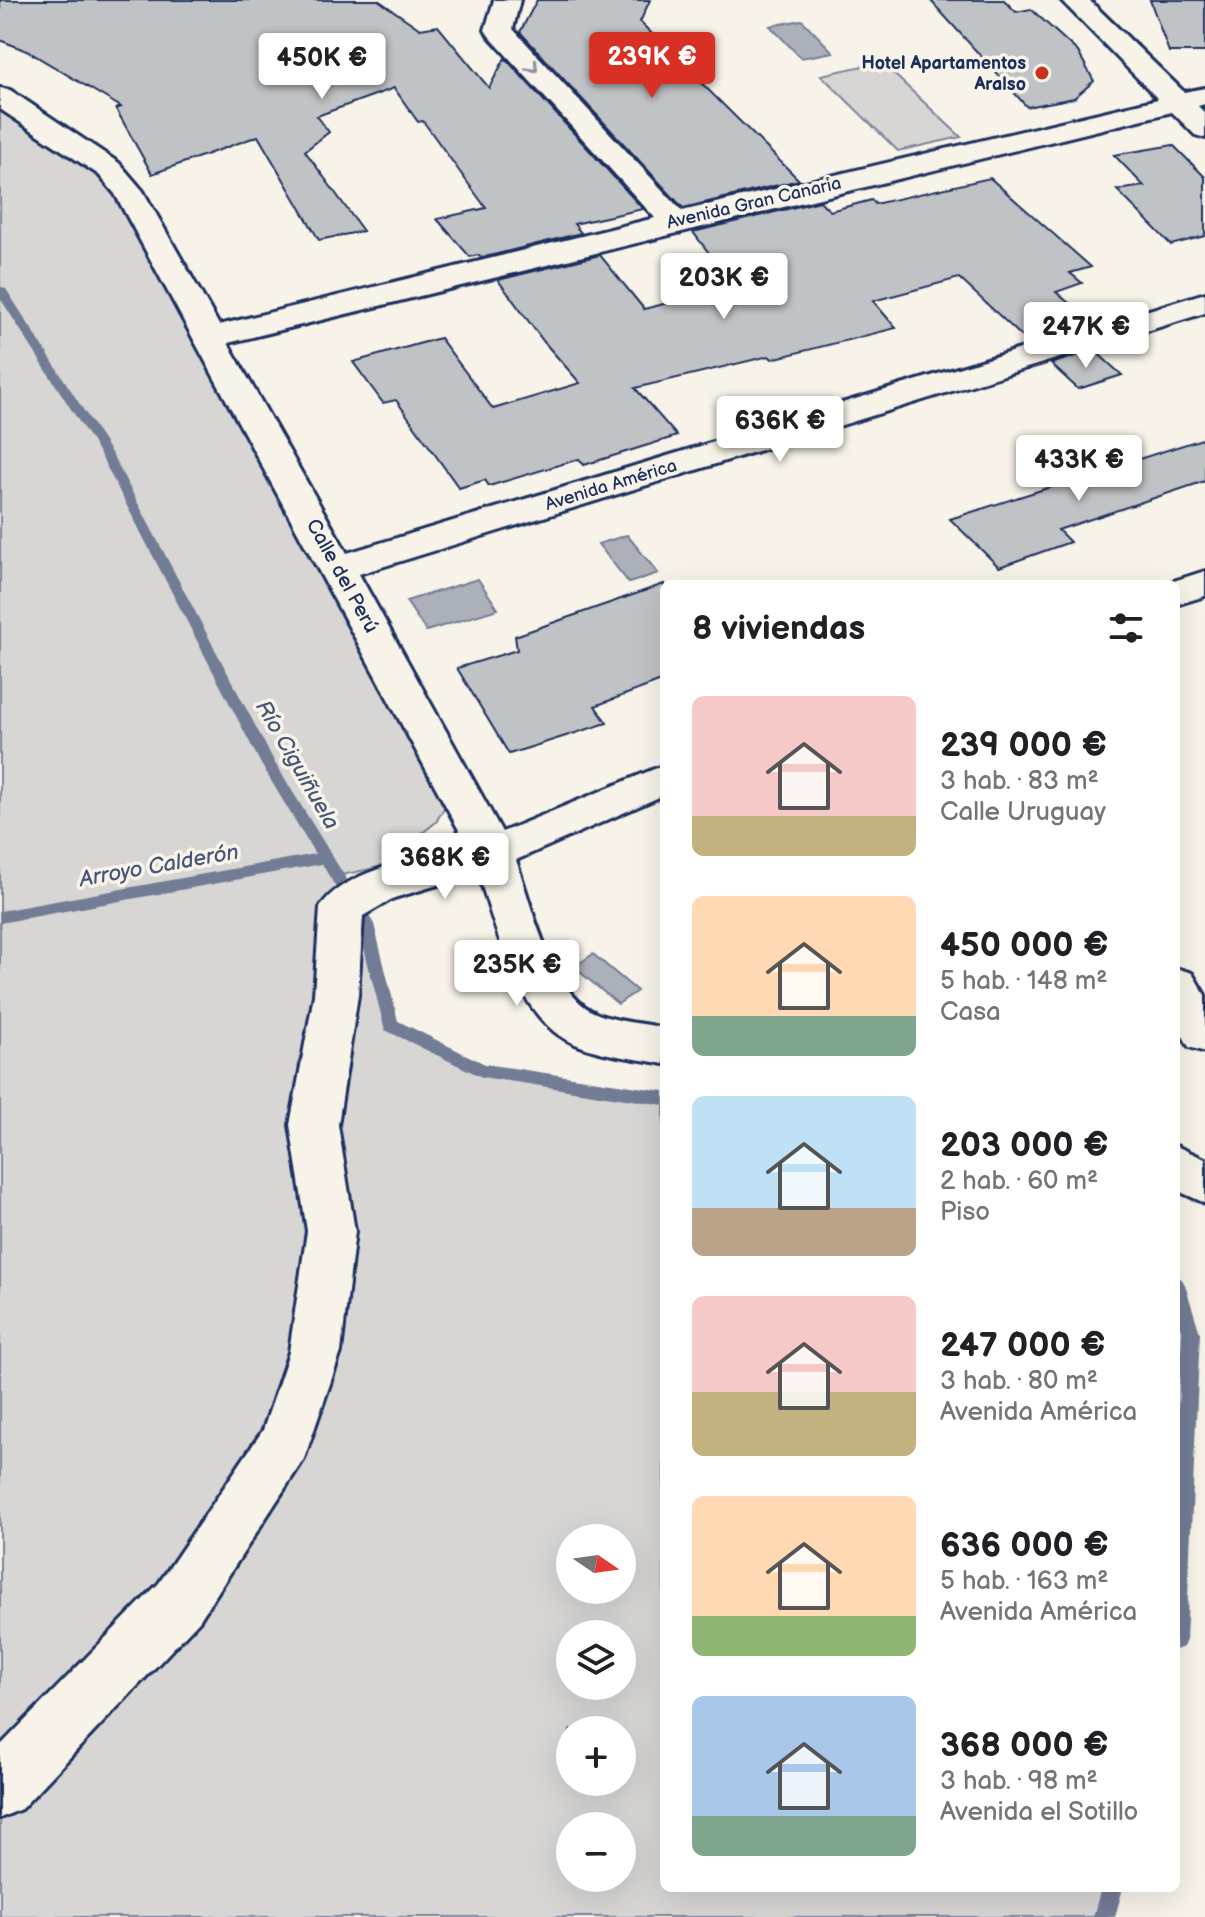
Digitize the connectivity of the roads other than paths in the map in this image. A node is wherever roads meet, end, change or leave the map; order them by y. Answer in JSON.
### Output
{"nodes":[{"id":1,"x":1074,"y":0,"type":"edge"},
{"id":2,"x":497,"y":1,"type":"edge"},
{"id":3,"x":0,"y":96,"type":"edge"},
{"id":4,"x":1192,"y":99,"type":"edge"},
{"id":5,"x":1205,"y":129,"type":"edge"},
{"id":6,"x":675,"y":222,"type":"junction"},
{"id":7,"x":1205,"y":303,"type":"edge"},
{"id":8,"x":211,"y":337,"type":"junction"},
{"id":9,"x":338,"y":568,"type":"junction"},
{"id":10,"x":1205,"y":583,"type":"edge"},
{"id":11,"x":1180,"y":592,"type":"edge"},
{"id":12,"x":660,"y":781,"type":"edge"},
{"id":13,"x":492,"y":853,"type":"junction"},
{"id":14,"x":1180,"y":992,"type":"edge"},
{"id":15,"x":1205,"y":1034,"type":"edge"},
{"id":16,"x":660,"y":1045,"type":"edge"},
{"id":17,"x":1180,"y":1168,"type":"edge"},
{"id":18,"x":1205,"y":1183,"type":"edge"},
{"id":19,"x":0,"y":1788,"type":"edge"}],
"edges":[{"from":1,"to":4,"type":"street"},
{"from":2,"to":6,"type":"street","one_way":true},
{"from":3,"to":8,"type":"street","name":"Calle del Perú"},
{"from":4,"to":5,"type":"street"},
{"from":4,"to":6,"type":"street","name":"Avenida Gran Canaria"},
{"from":6,"to":8,"type":"street","name":"Avenida Gran Canaria"},
{"from":7,"to":9,"type":"street","name":"Avenida América"},
{"from":8,"to":9,"type":"street","name":"Calle del Perú"},
{"from":9,"to":13,"type":"street","name":"Calle del Perú"},
{"from":10,"to":11,"type":"street"},
{"from":12,"to":13,"type":"street"},
{"from":13,"to":16,"type":"street","name":"Calle del Perú"},
{"from":13,"to":19,"type":"street"},
{"from":14,"to":15,"type":"street"},
{"from":17,"to":18,"type":"street"}]}
